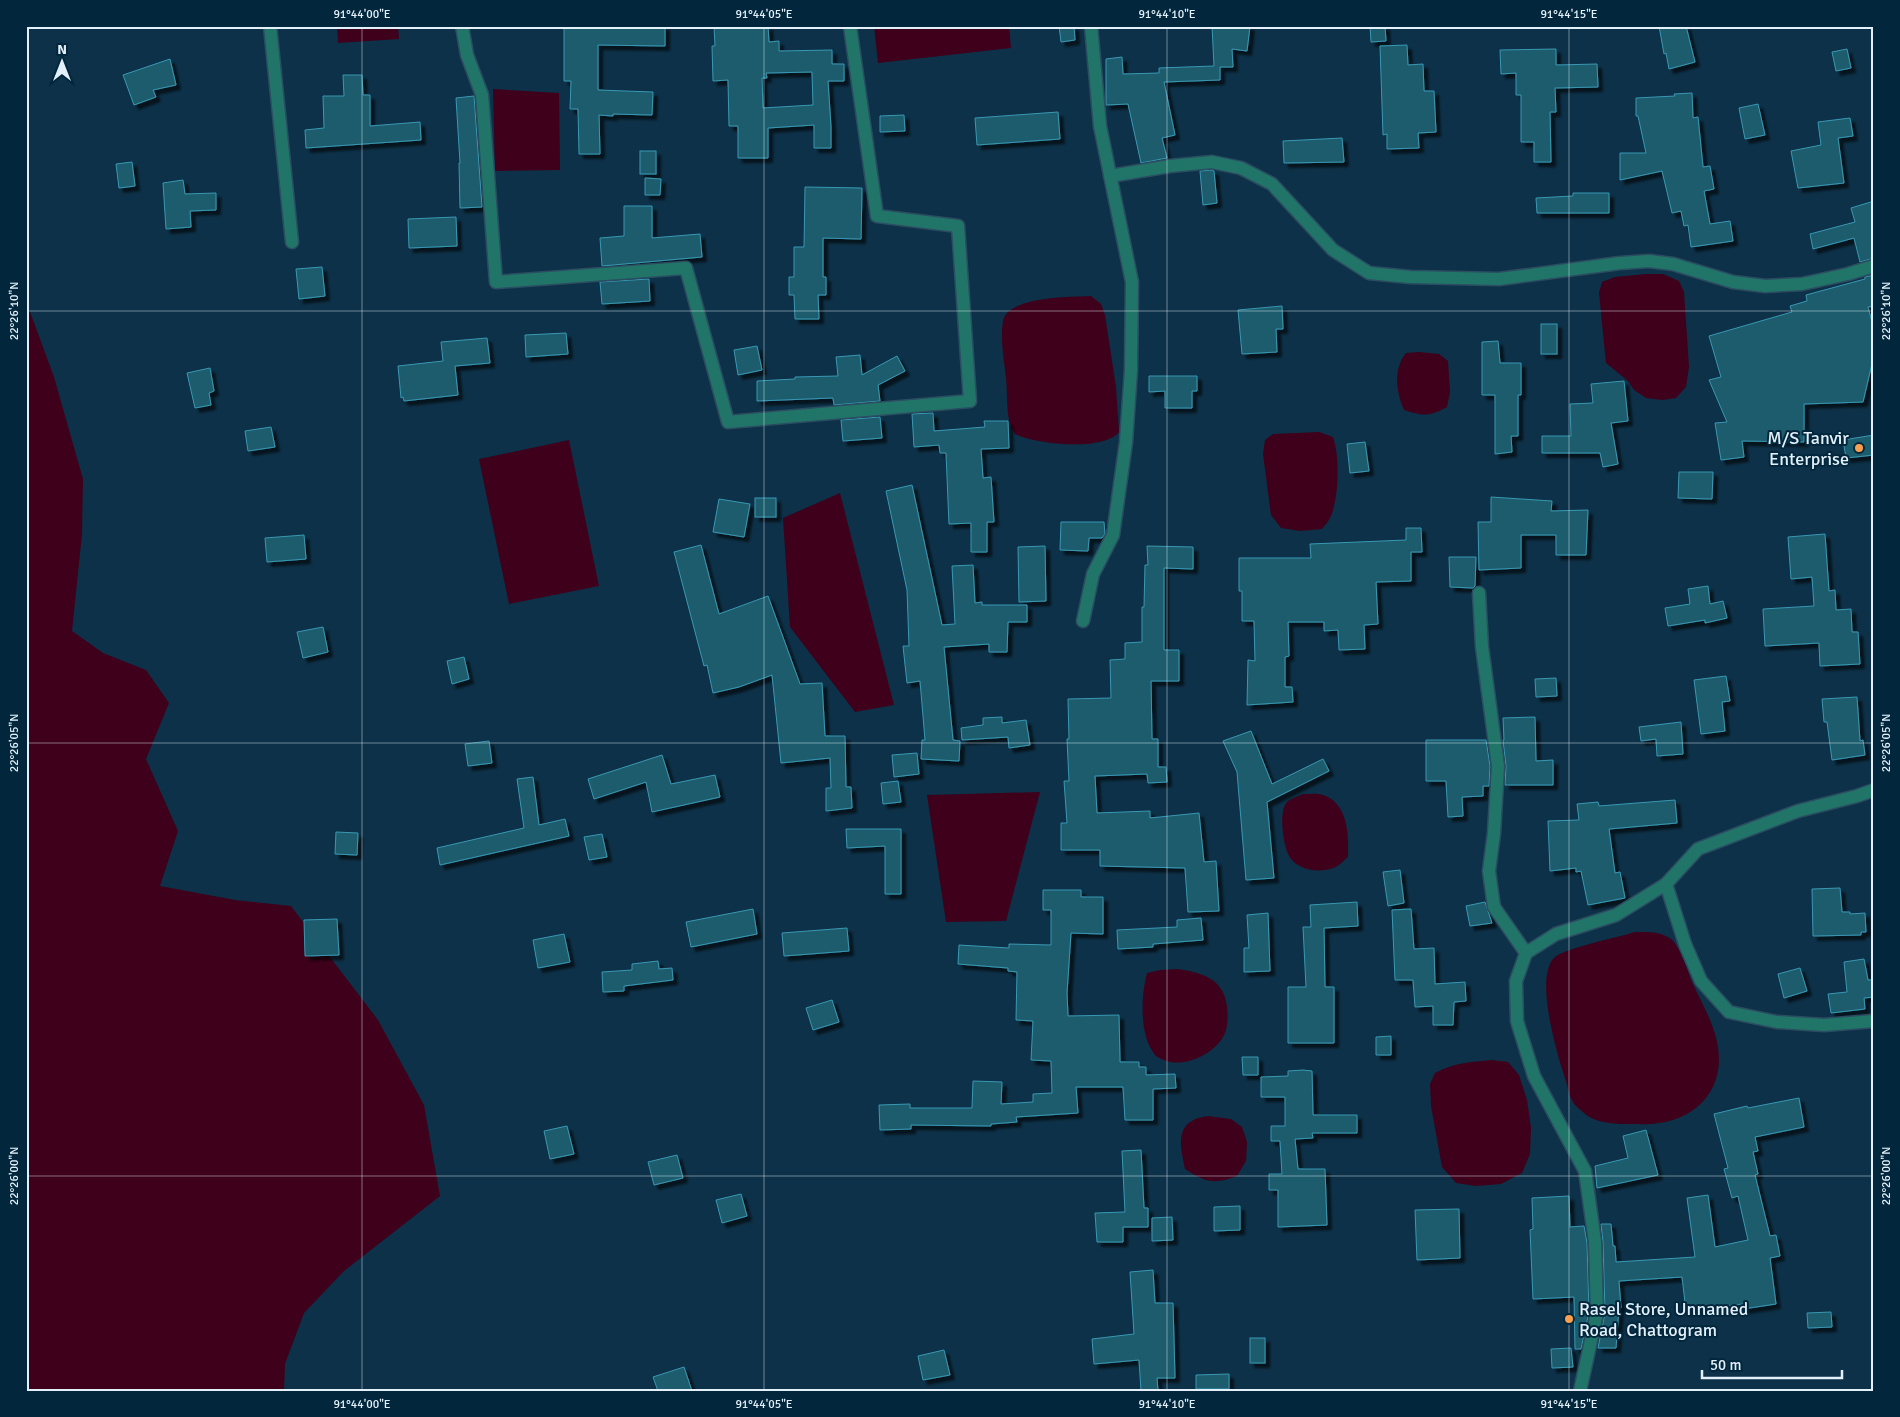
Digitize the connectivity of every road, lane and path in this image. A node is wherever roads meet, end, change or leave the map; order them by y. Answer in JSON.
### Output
{"nodes":[{"id":1,"x":270,"y":26,"type":"edge"},
{"id":2,"x":462,"y":26,"type":"edge"},
{"id":3,"x":850,"y":26,"type":"edge"},
{"id":4,"x":1090,"y":26,"type":"edge"},
{"id":5,"x":1110,"y":176,"type":"junction"},
{"id":6,"x":292,"y":242,"type":"dead end"},
{"id":7,"x":1874,"y":266,"type":"edge"},
{"id":8,"x":1479,"y":593,"type":"dead end"},
{"id":9,"x":1083,"y":621,"type":"dead end"},
{"id":10,"x":1874,"y":790,"type":"edge"},
{"id":11,"x":1666,"y":884,"type":"junction"},
{"id":12,"x":1526,"y":953,"type":"junction"},
{"id":13,"x":1874,"y":1021,"type":"edge"},
{"id":14,"x":1580,"y":1391,"type":"edge"}],
"edges":[{"from":1,"to":6,"type":"street"},
{"from":2,"to":3,"type":"street"},
{"from":4,"to":5,"type":"street"},
{"from":5,"to":7,"type":"street"},
{"from":5,"to":9,"type":"street"},
{"from":8,"to":12,"type":"street"},
{"from":10,"to":11,"type":"street"},
{"from":11,"to":12,"type":"street"},
{"from":11,"to":13,"type":"street"},
{"from":12,"to":14,"type":"street"}]}
